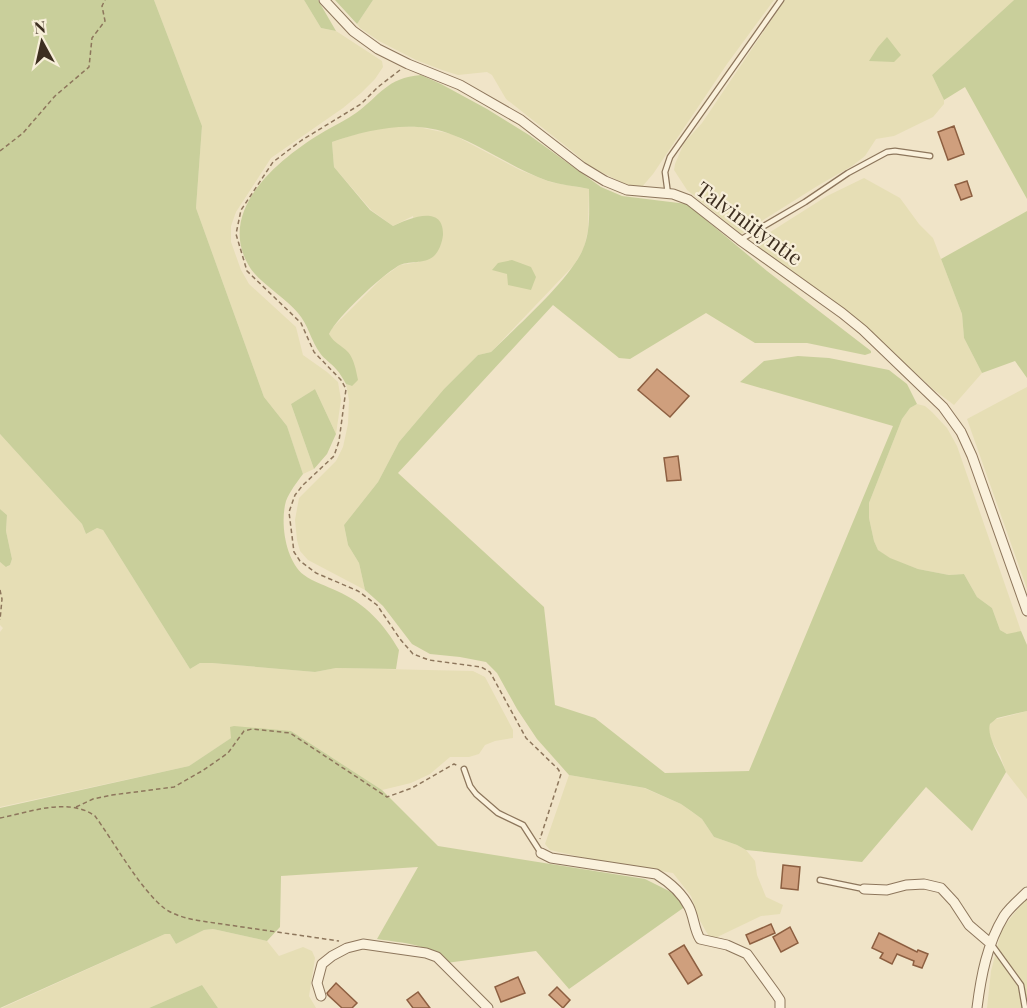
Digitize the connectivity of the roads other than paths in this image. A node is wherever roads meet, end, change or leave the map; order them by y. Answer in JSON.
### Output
{"nodes":[{"id":1,"x":324,"y":0,"type":"edge"},
{"id":2,"x":781,"y":0,"type":"edge"},
{"id":3,"x":930,"y":156,"type":"dead end"},
{"id":4,"x":668,"y":194,"type":"junction"},
{"id":5,"x":741,"y":240,"type":"junction"},
{"id":6,"x":1027,"y":611,"type":"edge"},
{"id":7,"x":464,"y":769,"type":"road end"},
{"id":8,"x":539,"y":850,"type":"joint"},
{"id":9,"x":820,"y":880,"type":"dead end"},
{"id":10,"x":864,"y":889,"type":"joint"},
{"id":11,"x":1027,"y":891,"type":"edge"},
{"id":12,"x":990,"y":943,"type":"junction"},
{"id":13,"x":321,"y":996,"type":"dead end"},
{"id":14,"x":488,"y":1008,"type":"edge"},
{"id":15,"x":780,"y":1008,"type":"edge"},
{"id":16,"x":977,"y":1008,"type":"edge"},
{"id":17,"x":1025,"y":1008,"type":"edge"}],
"edges":[{"from":1,"to":4,"type":"street","name":"Talviniityntie"},
{"from":2,"to":4,"type":"lane"},
{"from":3,"to":5,"type":"lane"},
{"from":4,"to":5,"type":"street","name":"Talviniityntie"},
{"from":5,"to":6,"type":"street","name":"Talviniityntie"},
{"from":7,"to":8,"type":"lane"},
{"from":8,"to":15,"type":"street"},
{"from":9,"to":10,"type":"lane"},
{"from":10,"to":12,"type":"street"},
{"from":11,"to":12,"type":"street"},
{"from":12,"to":16,"type":"street"},
{"from":12,"to":17,"type":"lane"},
{"from":13,"to":14,"type":"street"}]}
